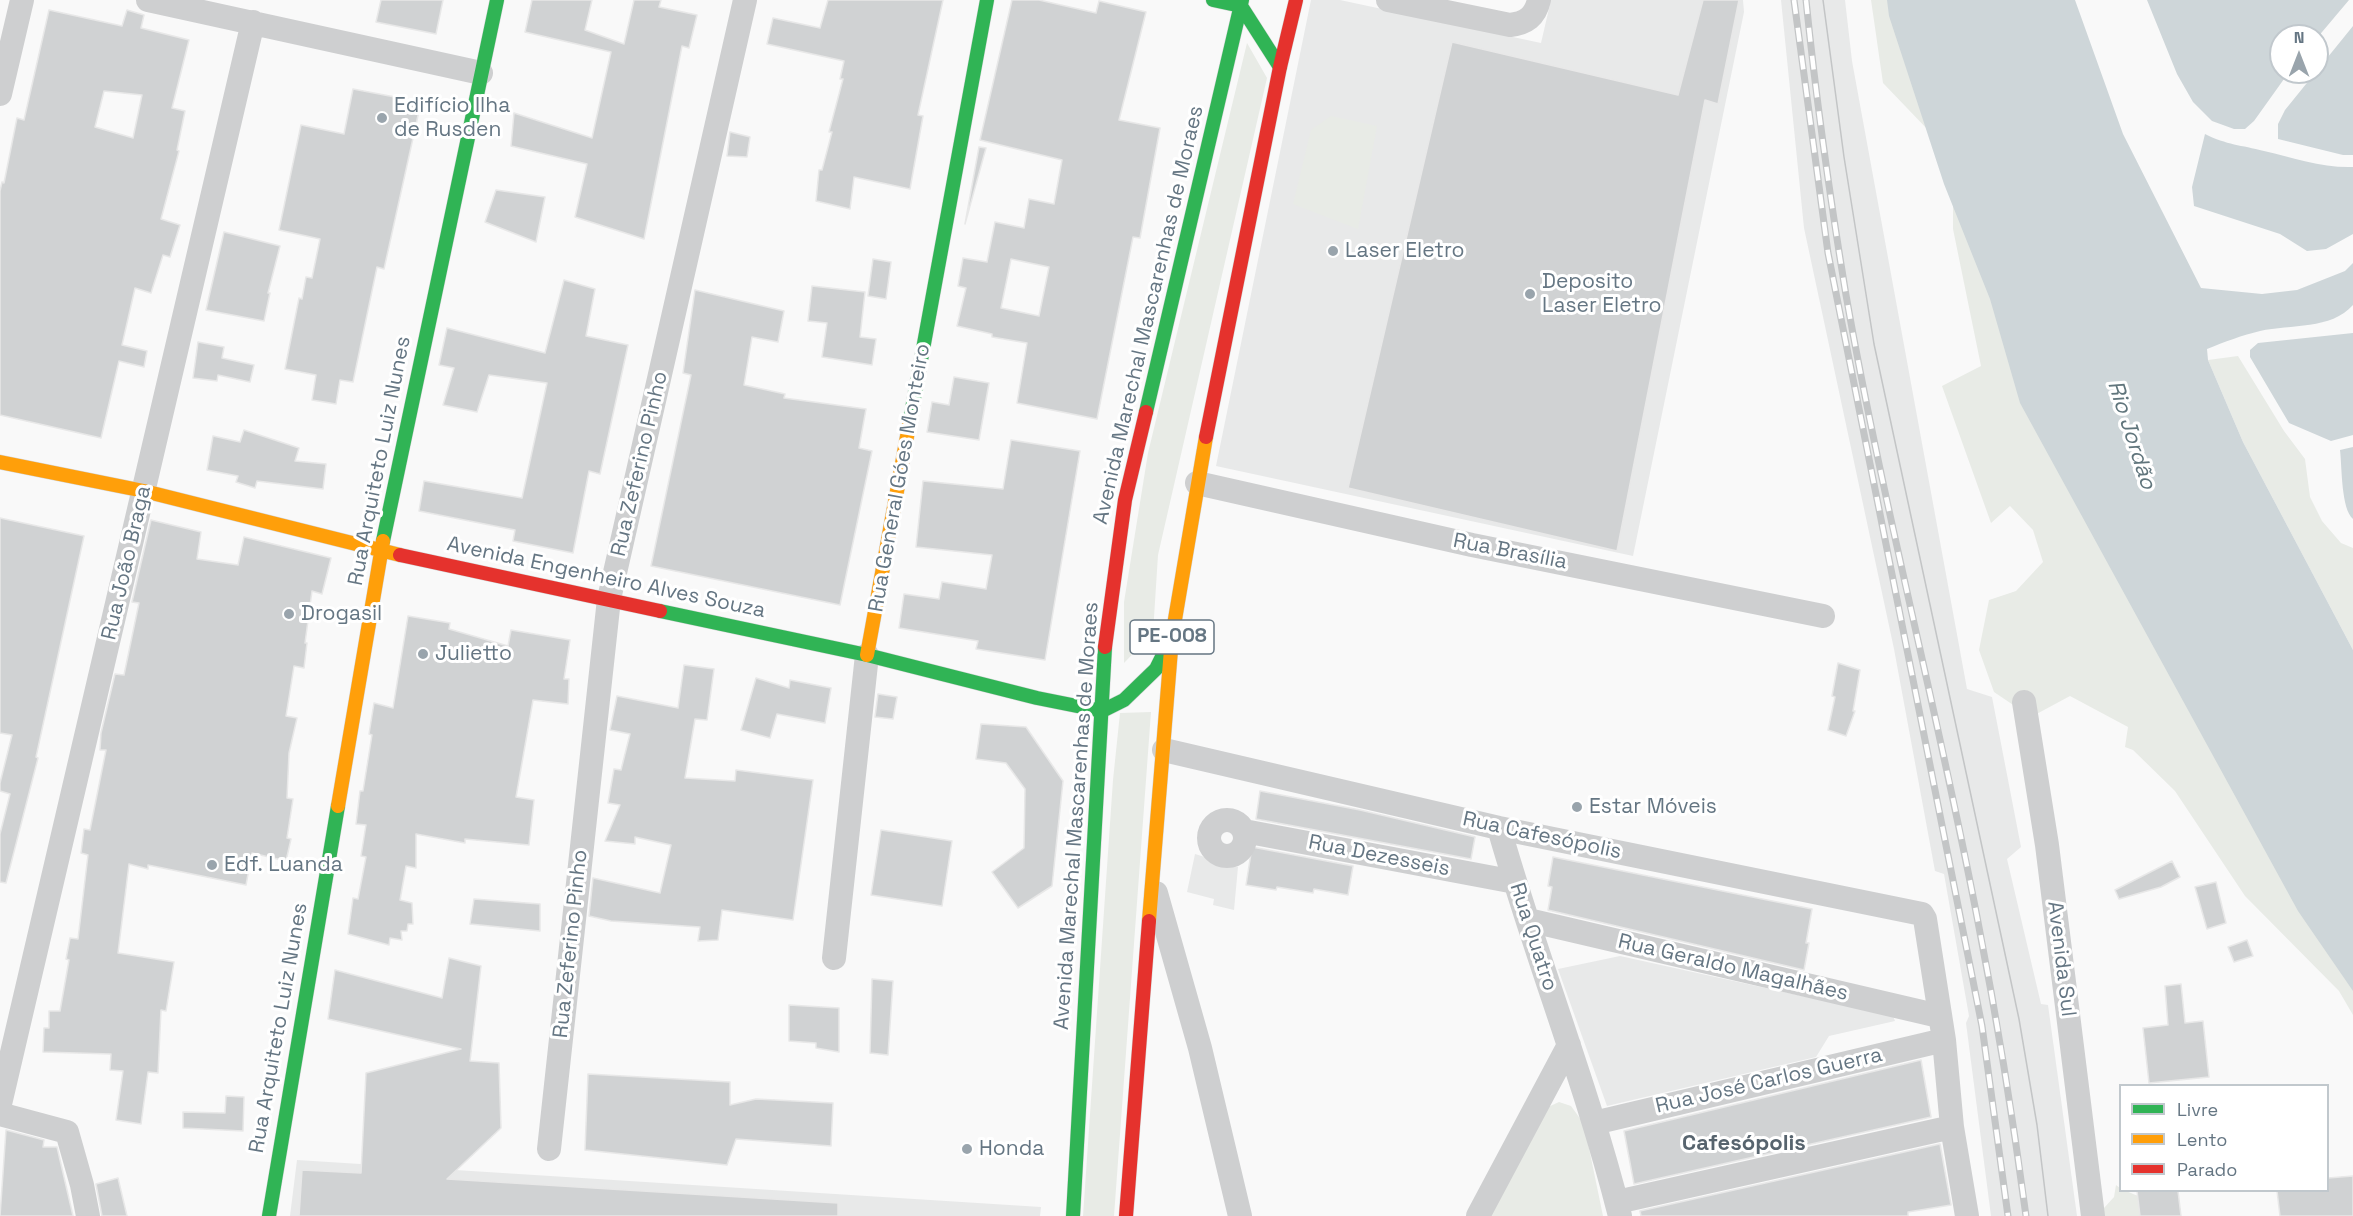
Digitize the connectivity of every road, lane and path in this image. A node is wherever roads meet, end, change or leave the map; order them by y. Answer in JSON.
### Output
{"nodes":[{"id":1,"x":22,"y":0,"type":"edge"},
{"id":2,"x":148,"y":0,"type":"edge"},
{"id":3,"x":498,"y":0,"type":"edge"},
{"id":4,"x":745,"y":0,"type":"edge"},
{"id":5,"x":987,"y":0,"type":"edge"},
{"id":6,"x":1213,"y":0,"type":"edge"},
{"id":7,"x":1296,"y":0,"type":"edge"},
{"id":8,"x":1388,"y":0,"type":"edge"},
{"id":9,"x":1539,"y":0,"type":"edge"},
{"id":10,"x":1242,"y":3,"type":"edge"},
{"id":11,"x":253,"y":22,"type":"junction"},
{"id":12,"x":1280,"y":67,"type":"junction"},
{"id":13,"x":481,"y":73,"type":"junction"},
{"id":14,"x":0,"y":94,"type":"edge"},
{"id":15,"x":0,"y":462,"type":"edge"},
{"id":16,"x":1197,"y":483,"type":"junction"},
{"id":17,"x":144,"y":491,"type":"junction"},
{"id":18,"x":381,"y":551,"type":"junction"},
{"id":19,"x":609,"y":599,"type":"junction"},
{"id":20,"x":1823,"y":616,"type":"dead end"},
{"id":21,"x":1172,"y":638,"type":"junction"},
{"id":22,"x":867,"y":656,"type":"junction"},
{"id":23,"x":2024,"y":702,"type":"dead end"},
{"id":24,"x":1102,"y":711,"type":"junction"},
{"id":25,"x":1164,"y":750,"type":"junction"},
{"id":26,"x":1499,"y":828,"type":"junction"},
{"id":27,"x":1244,"y":831,"type":"dead end"},
{"id":28,"x":1152,"y":878,"type":"junction"},
{"id":29,"x":1515,"y":882,"type":"junction"},
{"id":30,"x":1528,"y":920,"type":"junction"},
{"id":31,"x":834,"y":958,"type":"dead end"},
{"id":32,"x":1939,"y":1016,"type":"junction"},
{"id":33,"x":1944,"y":1040,"type":"junction"},
{"id":34,"x":1569,"y":1045,"type":"junction"},
{"id":35,"x":0,"y":1104,"type":"edge"},
{"id":36,"x":0,"y":1114,"type":"edge"},
{"id":37,"x":1593,"y":1123,"type":"junction"},
{"id":38,"x":1952,"y":1127,"type":"junction"},
{"id":39,"x":549,"y":1149,"type":"dead end"},
{"id":40,"x":1618,"y":1209,"type":"edge"},
{"id":41,"x":1962,"y":1215,"type":"edge"},
{"id":42,"x":88,"y":1216,"type":"edge"},
{"id":43,"x":269,"y":1216,"type":"edge"},
{"id":44,"x":1073,"y":1216,"type":"edge"},
{"id":45,"x":1126,"y":1216,"type":"edge"},
{"id":46,"x":1240,"y":1216,"type":"edge"},
{"id":47,"x":1478,"y":1216,"type":"edge"},
{"id":48,"x":2093,"y":1216,"type":"edge"}],
"edges":[{"from":1,"to":14,"type":"street"},
{"from":2,"to":11,"type":"street"},
{"from":3,"to":13,"type":"main road","name":"Rua Arquiteto Luiz Nunes"},
{"from":4,"to":19,"type":"street","name":"Rua Zeferino Pinho"},
{"from":5,"to":22,"type":"main road","name":"Rua General Góes Monteiro"},
{"from":6,"to":10,"type":"main road"},
{"from":7,"to":12,"type":"main road","number":"PE-008"},
{"from":8,"to":9,"type":"street"},
{"from":10,"to":12,"type":"main road"},
{"from":10,"to":24,"type":"main road","name":"Avenida Marechal Mascarenhas de Moraes","number":"PE-008"},
{"from":11,"to":13,"type":"street"},
{"from":11,"to":17,"type":"street","name":"Rua João Braga"},
{"from":12,"to":16,"type":"main road","number":"PE-008"},
{"from":13,"to":18,"type":"main road","name":"Rua Arquiteto Luiz Nunes"},
{"from":15,"to":17,"type":"main road","name":"Avenida Engenheiro Alves Souza"},
{"from":16,"to":20,"type":"street","name":"Rua Brasília"},
{"from":16,"to":21,"type":"main road","number":"PE-008"},
{"from":17,"to":18,"type":"main road","name":"Avenida Engenheiro Alves Souza"},
{"from":17,"to":35,"type":"street","name":"Rua João Braga"},
{"from":18,"to":19,"type":"main road","name":"Avenida Engenheiro Alves Souza"},
{"from":18,"to":43,"type":"main road","name":"Rua Arquiteto Luiz Nunes"},
{"from":19,"to":22,"type":"main road","name":"Avenida Engenheiro Alves Souza"},
{"from":19,"to":39,"type":"street","name":"Rua Zeferino Pinho"},
{"from":21,"to":24,"type":"main road"},
{"from":21,"to":25,"type":"main road","number":"PE-008"},
{"from":22,"to":24,"type":"main road","name":"Avenida Engenheiro Alves Souza"},
{"from":22,"to":31,"type":"street","name":"Rua General Góes Monteiro"},
{"from":23,"to":48,"type":"street","name":"Avenida Sul"},
{"from":24,"to":44,"type":"main road","name":"Avenida Marechal Mascarenhas de Moraes","number":"PE-008"},
{"from":25,"to":26,"type":"street","name":"Rua Cafesópolis"},
{"from":25,"to":28,"type":"main road","number":"PE-008"},
{"from":26,"to":29,"type":"street","name":"Rua Quatro"},
{"from":26,"to":32,"type":"street","name":"Rua Cafesópolis"},
{"from":27,"to":29,"type":"street","name":"Rua Dezesseis"},
{"from":28,"to":45,"type":"main road","number":"PE-008"},
{"from":28,"to":46,"type":"street"},
{"from":29,"to":30,"type":"street","name":"Rua Quatro"},
{"from":30,"to":32,"type":"street","name":"Rua Geraldo Magalhães"},
{"from":30,"to":34,"type":"street","name":"Rua Quatro"},
{"from":32,"to":33,"type":"street"},
{"from":33,"to":37,"type":"street","name":"Rua José Carlos Guerra"},
{"from":33,"to":38,"type":"street"},
{"from":34,"to":37,"type":"street","name":"Rua Quatro"},
{"from":34,"to":47,"type":"street"},
{"from":36,"to":42,"type":"street"},
{"from":37,"to":40,"type":"street","name":"Rua Quatro"},
{"from":38,"to":40,"type":"street"},
{"from":38,"to":41,"type":"street"}]}
